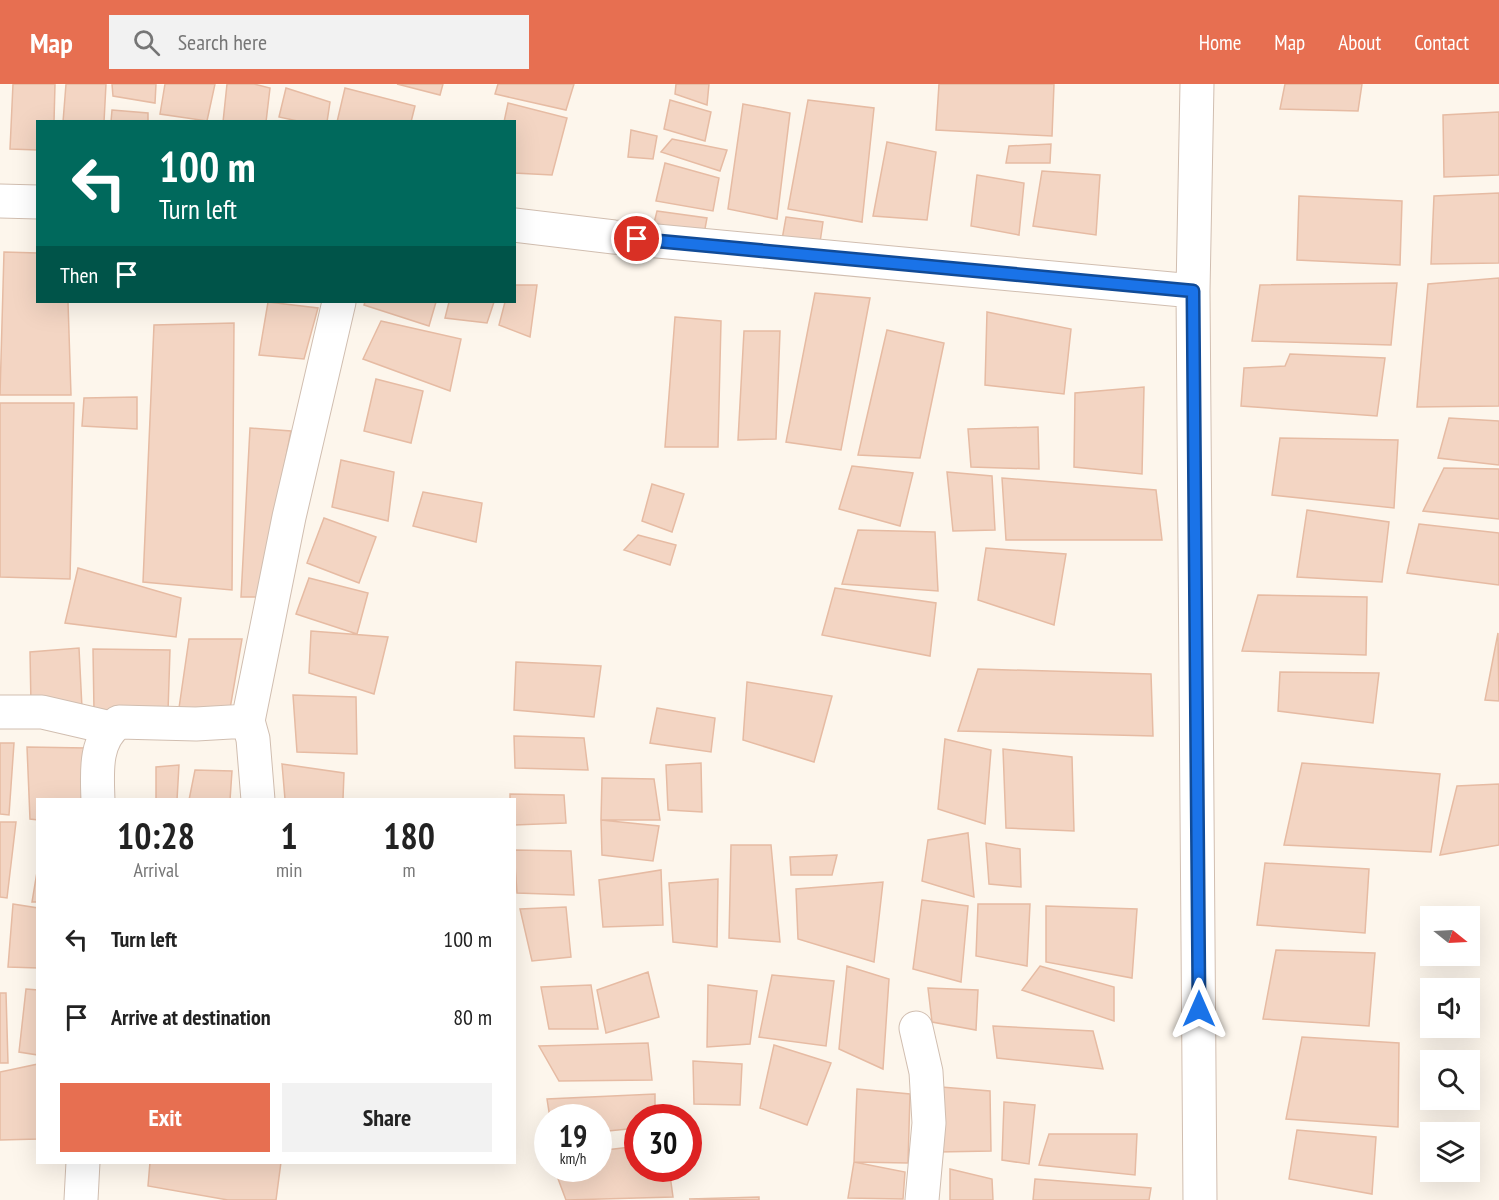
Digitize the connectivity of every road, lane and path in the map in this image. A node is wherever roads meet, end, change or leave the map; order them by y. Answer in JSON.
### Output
{"nodes":[{"id":1,"x":1197,"y":84,"type":"edge"},
{"id":2,"x":0,"y":201,"type":"edge"},
{"id":3,"x":36,"y":202,"type":"edge"},
{"id":4,"x":516,"y":225,"type":"edge"},
{"id":5,"x":1193,"y":291,"type":"junction"},
{"id":6,"x":339,"y":303,"type":"edge"},
{"id":7,"x":0,"y":712,"type":"edge"},
{"id":8,"x":248,"y":721,"type":"junction"},
{"id":9,"x":111,"y":728,"type":"junction"},
{"id":10,"x":98,"y":798,"type":"edge"},
{"id":11,"x":258,"y":798,"type":"edge"},
{"id":12,"x":916,"y":1028,"type":"dead end"},
{"id":13,"x":83,"y":1164,"type":"edge"},
{"id":14,"x":81,"y":1200,"type":"edge"},
{"id":15,"x":922,"y":1200,"type":"edge"},
{"id":16,"x":1200,"y":1200,"type":"edge"}],
"edges":[{"from":1,"to":5,"type":"street"},
{"from":2,"to":3,"type":"street"},
{"from":4,"to":5,"type":"street"},
{"from":5,"to":16,"type":"street"},
{"from":6,"to":8,"type":"street"},
{"from":7,"to":9,"type":"street"},
{"from":8,"to":9,"type":"street"},
{"from":8,"to":11,"type":"street"},
{"from":9,"to":10,"type":"street"},
{"from":12,"to":15,"type":"street"},
{"from":13,"to":14,"type":"street"}]}
